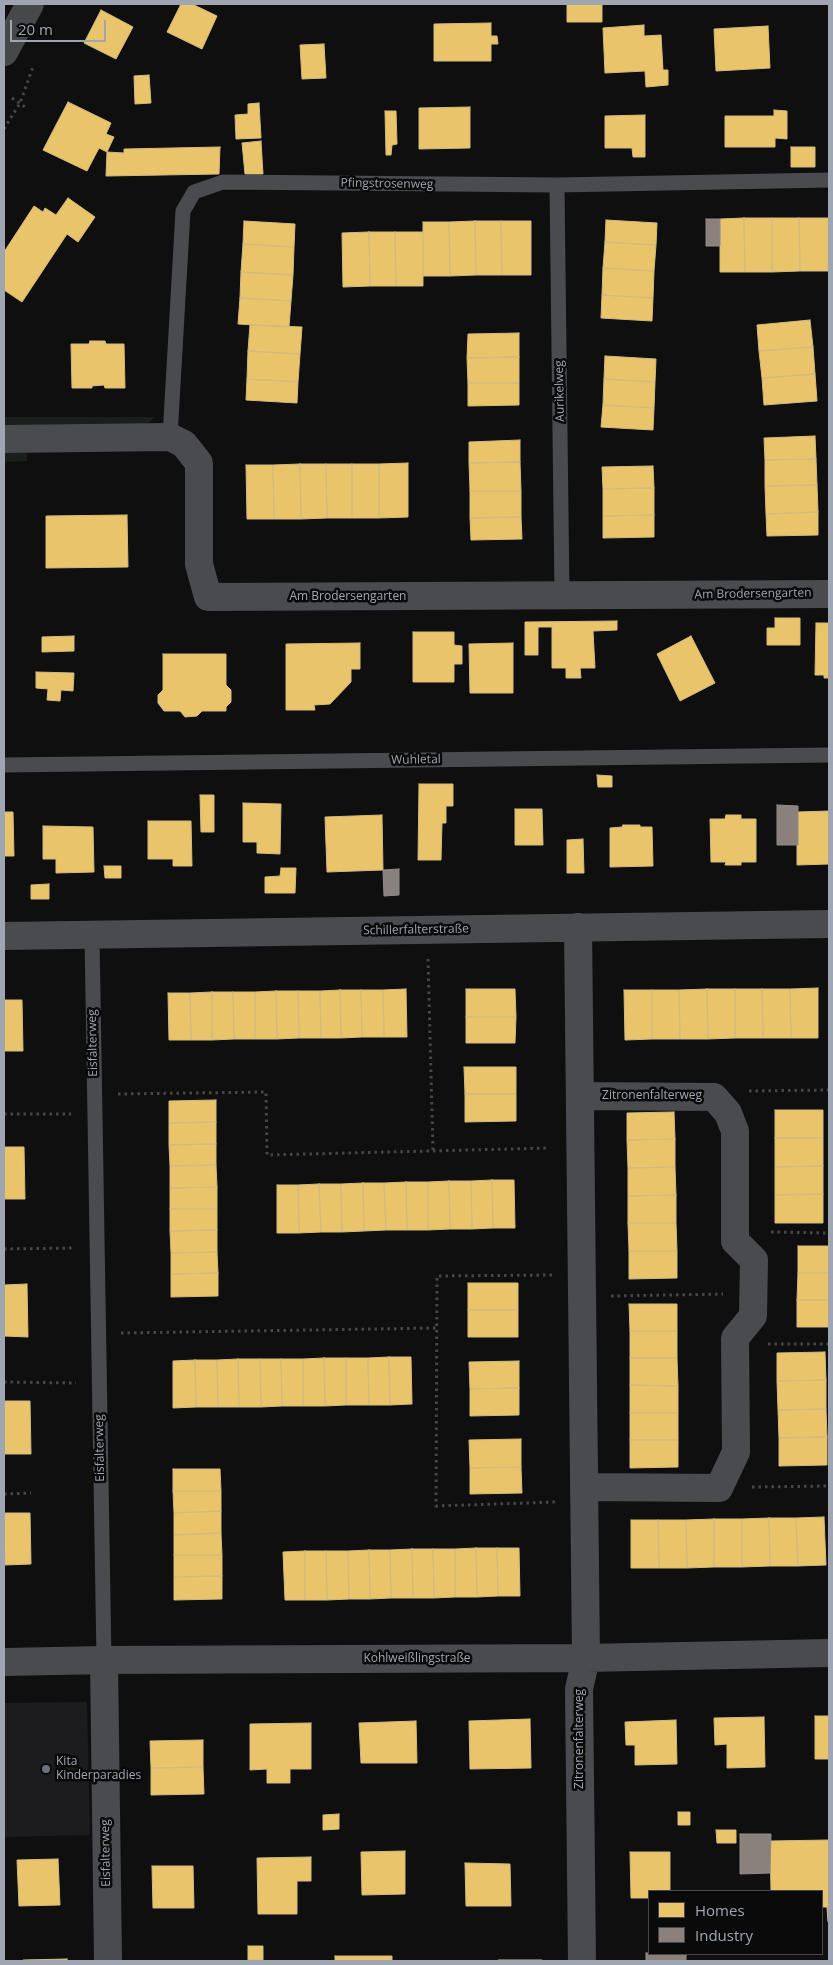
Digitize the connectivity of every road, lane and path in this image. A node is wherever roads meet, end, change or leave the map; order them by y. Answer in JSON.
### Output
{"nodes":[{"id":1,"x":30,"y":4,"type":"edge"},
{"id":2,"x":4,"y":52,"type":"edge"},
{"id":3,"x":12,"y":98,"type":"dead end"},
{"id":4,"x":28,"y":109,"type":"dead end"},
{"id":5,"x":829,"y":180,"type":"edge"},
{"id":6,"x":557,"y":185,"type":"junction"},
{"id":7,"x":170,"y":437,"type":"junction"},
{"id":8,"x":4,"y":439,"type":"edge"},
{"id":9,"x":829,"y":594,"type":"edge"},
{"id":10,"x":562,"y":596,"type":"junction"},
{"id":11,"x":829,"y":755,"type":"edge"},
{"id":12,"x":4,"y":765,"type":"edge"},
{"id":13,"x":829,"y":924,"type":"edge"},
{"id":14,"x":578,"y":927,"type":"junction"},
{"id":15,"x":92,"y":935,"type":"junction"},
{"id":16,"x":4,"y":936,"type":"edge"},
{"id":17,"x":428,"y":959,"type":"dead end"},
{"id":18,"x":829,"y":1090,"type":"edge"},
{"id":19,"x":94,"y":1095,"type":"junction"},
{"id":20,"x":580,"y":1096,"type":"junction"},
{"id":21,"x":714,"y":1097,"type":"junction"},
{"id":22,"x":94,"y":1113,"type":"junction"},
{"id":23,"x":4,"y":1114,"type":"edge"},
{"id":24,"x":581,"y":1147,"type":"junction"},
{"id":25,"x":433,"y":1151,"type":"junction"},
{"id":26,"x":735,"y":1232,"type":"junction"},
{"id":27,"x":829,"y":1233,"type":"edge"},
{"id":28,"x":97,"y":1248,"type":"junction"},
{"id":29,"x":4,"y":1249,"type":"edge"},
{"id":30,"x":582,"y":1285,"type":"junction"},
{"id":31,"x":753,"y":1294,"type":"junction"},
{"id":32,"x":437,"y":1328,"type":"junction"},
{"id":33,"x":98,"y":1334,"type":"junction"},
{"id":34,"x":735,"y":1344,"type":"junction"},
{"id":35,"x":829,"y":1344,"type":"edge"},
{"id":36,"x":4,"y":1382,"type":"edge"},
{"id":37,"x":99,"y":1383,"type":"junction"},
{"id":38,"x":829,"y":1486,"type":"edge"},
{"id":39,"x":719,"y":1488,"type":"junction"},
{"id":40,"x":31,"y":1493,"type":"dead end"},
{"id":41,"x":4,"y":1494,"type":"edge"},
{"id":42,"x":584,"y":1495,"type":"junction"},
{"id":43,"x":829,"y":1653,"type":"edge"},
{"id":44,"x":586,"y":1658,"type":"junction"},
{"id":45,"x":104,"y":1660,"type":"junction"},
{"id":46,"x":4,"y":1662,"type":"edge"},
{"id":47,"x":108,"y":1961,"type":"edge"},
{"id":48,"x":582,"y":1961,"type":"edge"}],
"edges":[{"from":1,"to":2,"type":"main road"},
{"from":3,"to":4,"type":"path"},
{"from":5,"to":6,"type":"lane","name":"Pfingstrosenweg"},
{"from":6,"to":7,"type":"lane","name":"Pfingstrosenweg"},
{"from":6,"to":10,"type":"lane","name":"Aurikelweg"},
{"from":7,"to":8,"type":"street"},
{"from":7,"to":10,"type":"street","name":"Am Brodersengarten"},
{"from":9,"to":10,"type":"street","name":"Am Brodersengarten"},
{"from":11,"to":12,"type":"lane","name":"Wuhletal"},
{"from":13,"to":14,"type":"street","name":"Schillerfalterstraße"},
{"from":14,"to":15,"type":"street","name":"Schillerfalterstraße"},
{"from":14,"to":20,"type":"street","name":"Zitronenfalterweg"},
{"from":15,"to":16,"type":"street","name":"Schillerfalterstraße"},
{"from":15,"to":19,"type":"lane","name":"Eisfalterweg"},
{"from":17,"to":25,"type":"path"},
{"from":18,"to":21,"type":"path"},
{"from":19,"to":22,"type":"lane","name":"Eisfalterweg"},
{"from":19,"to":25,"type":"path"},
{"from":20,"to":21,"type":"street","name":"Zitronenfalterweg"},
{"from":20,"to":24,"type":"street","name":"Zitronenfalterweg"},
{"from":21,"to":26,"type":"street","name":"Zitronenfalterweg"},
{"from":22,"to":23,"type":"path"},
{"from":22,"to":28,"type":"lane","name":"Eisfalterweg"},
{"from":24,"to":25,"type":"path"},
{"from":24,"to":30,"type":"street","name":"Zitronenfalterweg"},
{"from":26,"to":27,"type":"path"},
{"from":26,"to":31,"type":"street","name":"Zitronenfalterweg"},
{"from":28,"to":29,"type":"path"},
{"from":28,"to":33,"type":"lane","name":"Eisfalterweg"},
{"from":30,"to":31,"type":"path"},
{"from":30,"to":32,"type":"path"},
{"from":30,"to":42,"type":"street","name":"Zitronenfalterweg"},
{"from":31,"to":34,"type":"street","name":"Zitronenfalterweg"},
{"from":32,"to":33,"type":"path"},
{"from":32,"to":42,"type":"path"},
{"from":33,"to":37,"type":"lane","name":"Eisfalterweg"},
{"from":34,"to":35,"type":"path"},
{"from":34,"to":39,"type":"street"},
{"from":36,"to":37,"type":"path"},
{"from":37,"to":45,"type":"lane","name":"Eisfalterweg"},
{"from":38,"to":39,"type":"path"},
{"from":39,"to":42,"type":"street"},
{"from":40,"to":41,"type":"path"},
{"from":42,"to":44,"type":"street","name":"Zitronenfalterweg"},
{"from":43,"to":44,"type":"street","name":"Kohlweißlingstraße"},
{"from":44,"to":45,"type":"street","name":"Kohlweißlingstraße"},
{"from":44,"to":48,"type":"street","name":"Zitronenfalterweg"},
{"from":45,"to":46,"type":"street","name":"Kohlweißlingstraße"},
{"from":45,"to":47,"type":"street","name":"Eisfalterweg"}]}
